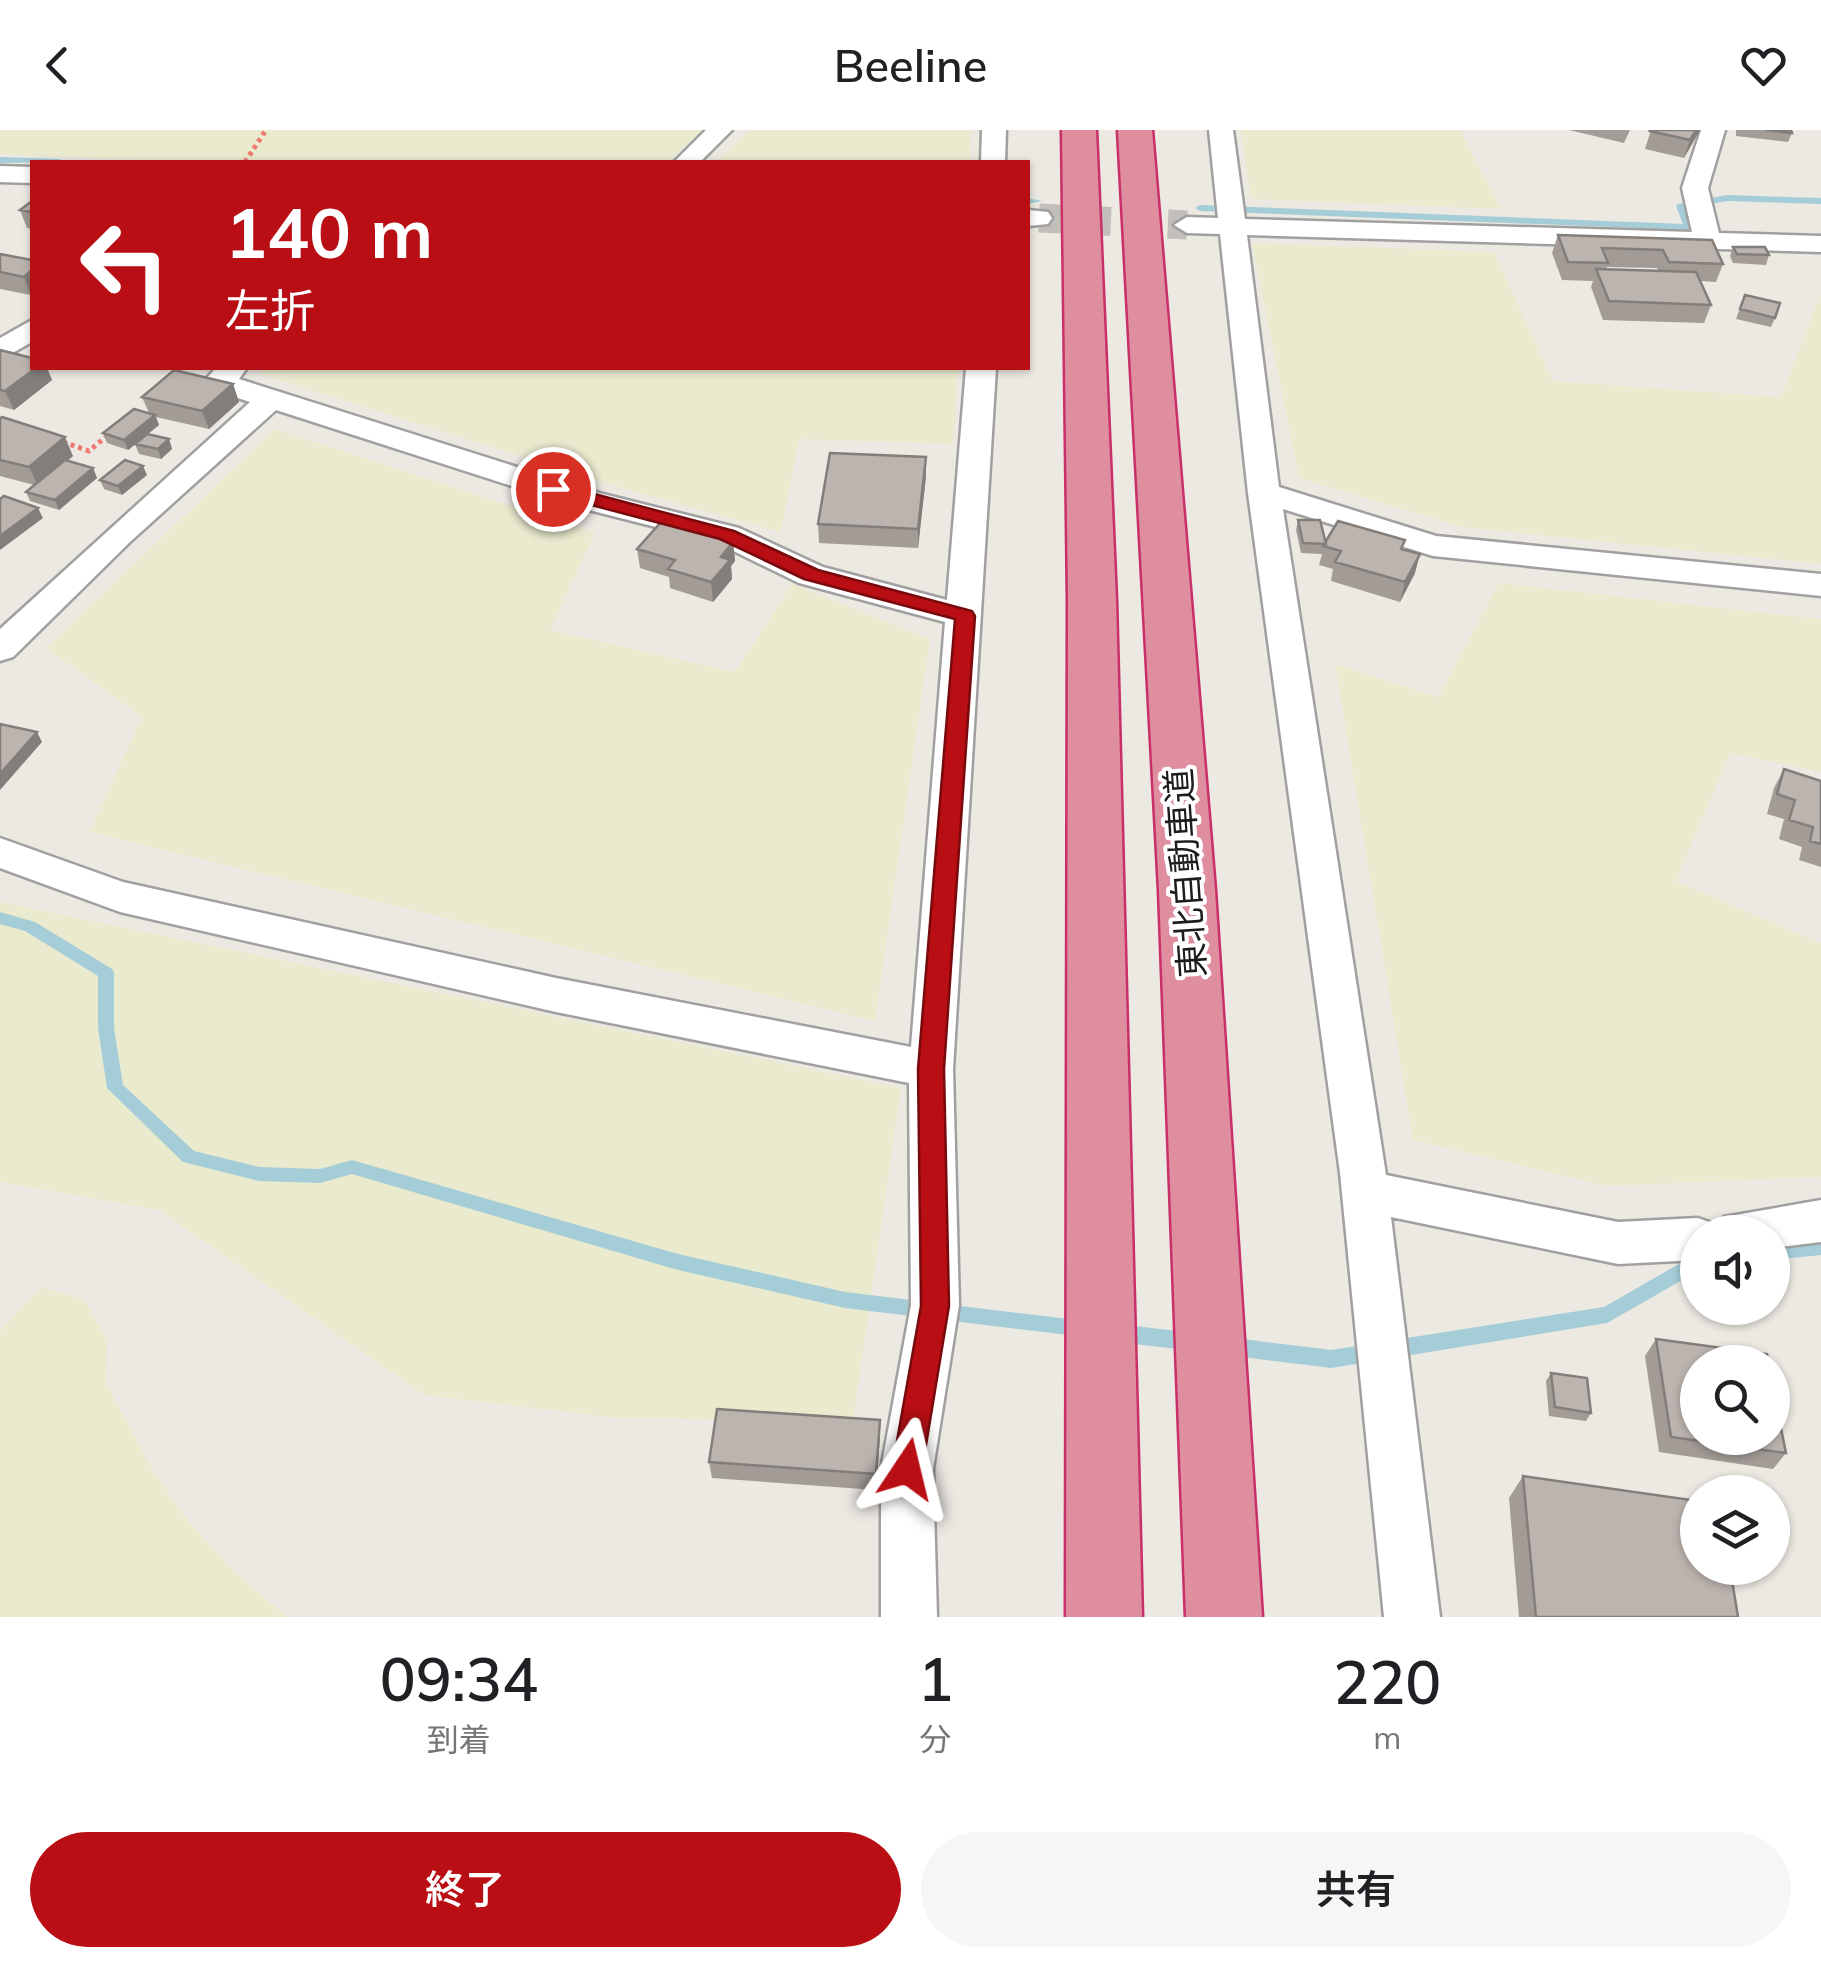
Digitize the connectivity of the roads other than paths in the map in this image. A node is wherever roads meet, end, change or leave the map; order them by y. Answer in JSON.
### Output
{"nodes":[{"id":1,"x":720,"y":130,"type":"edge"},
{"id":2,"x":994,"y":130,"type":"edge"},
{"id":3,"x":1079,"y":130,"type":"edge"},
{"id":4,"x":1135,"y":130,"type":"edge"},
{"id":5,"x":1221,"y":130,"type":"edge"},
{"id":6,"x":1714,"y":130,"type":"edge"},
{"id":7,"x":688,"y":160,"type":"edge"},
{"id":8,"x":992,"y":160,"type":"edge"},
{"id":9,"x":0,"y":174,"type":"edge"},
{"id":10,"x":30,"y":176,"type":"edge"},
{"id":11,"x":1187,"y":225,"type":"tunnel mouth"},
{"id":12,"x":1231,"y":227,"type":"junction"},
{"id":13,"x":1707,"y":241,"type":"junction"},
{"id":14,"x":1821,"y":244,"type":"edge"},
{"id":15,"x":30,"y":329,"type":"edge"},
{"id":16,"x":0,"y":351,"type":"edge"},
{"id":17,"x":231,"y":370,"type":"edge"},
{"id":18,"x":981,"y":370,"type":"edge"},
{"id":19,"x":271,"y":399,"type":"junction"},
{"id":20,"x":1264,"y":492,"type":"junction"},
{"id":21,"x":1821,"y":585,"type":"edge"},
{"id":22,"x":965,"y":616,"type":"junction"},
{"id":23,"x":0,"y":649,"type":"edge"},
{"id":24,"x":0,"y":853,"type":"edge"},
{"id":25,"x":931,"y":1069,"type":"junction"},
{"id":26,"x":1365,"y":1191,"type":"junction"},
{"id":27,"x":1821,"y":1221,"type":"edge"},
{"id":28,"x":1790,"y":1225,"type":"edge"},
{"id":29,"x":1680,"y":1241,"type":"edge"},
{"id":30,"x":909,"y":1617,"type":"edge"},
{"id":31,"x":1104,"y":1617,"type":"edge"},
{"id":32,"x":1224,"y":1617,"type":"edge"},
{"id":33,"x":1412,"y":1617,"type":"edge"}],
"edges":[{"from":1,"to":7,"type":"street"},
{"from":2,"to":8,"type":"street"},
{"from":3,"to":31,"type":"highway"},
{"from":4,"to":32,"type":"highway","name":"東北自動車道"},
{"from":5,"to":12,"type":"street"},
{"from":6,"to":13,"type":"street"},
{"from":9,"to":10,"type":"street"},
{"from":11,"to":12,"type":"street"},
{"from":12,"to":13,"type":"street"},
{"from":12,"to":20,"type":"street"},
{"from":13,"to":14,"type":"street"},
{"from":15,"to":16,"type":"street"},
{"from":17,"to":19,"type":"street"},
{"from":18,"to":22,"type":"street"},
{"from":19,"to":22,"type":"street"},
{"from":19,"to":23,"type":"street"},
{"from":20,"to":21,"type":"street"},
{"from":20,"to":26,"type":"street"},
{"from":22,"to":25,"type":"street"},
{"from":24,"to":25,"type":"street"},
{"from":25,"to":30,"type":"street"},
{"from":26,"to":29,"type":"street"},
{"from":26,"to":33,"type":"street"},
{"from":27,"to":28,"type":"street"}]}
